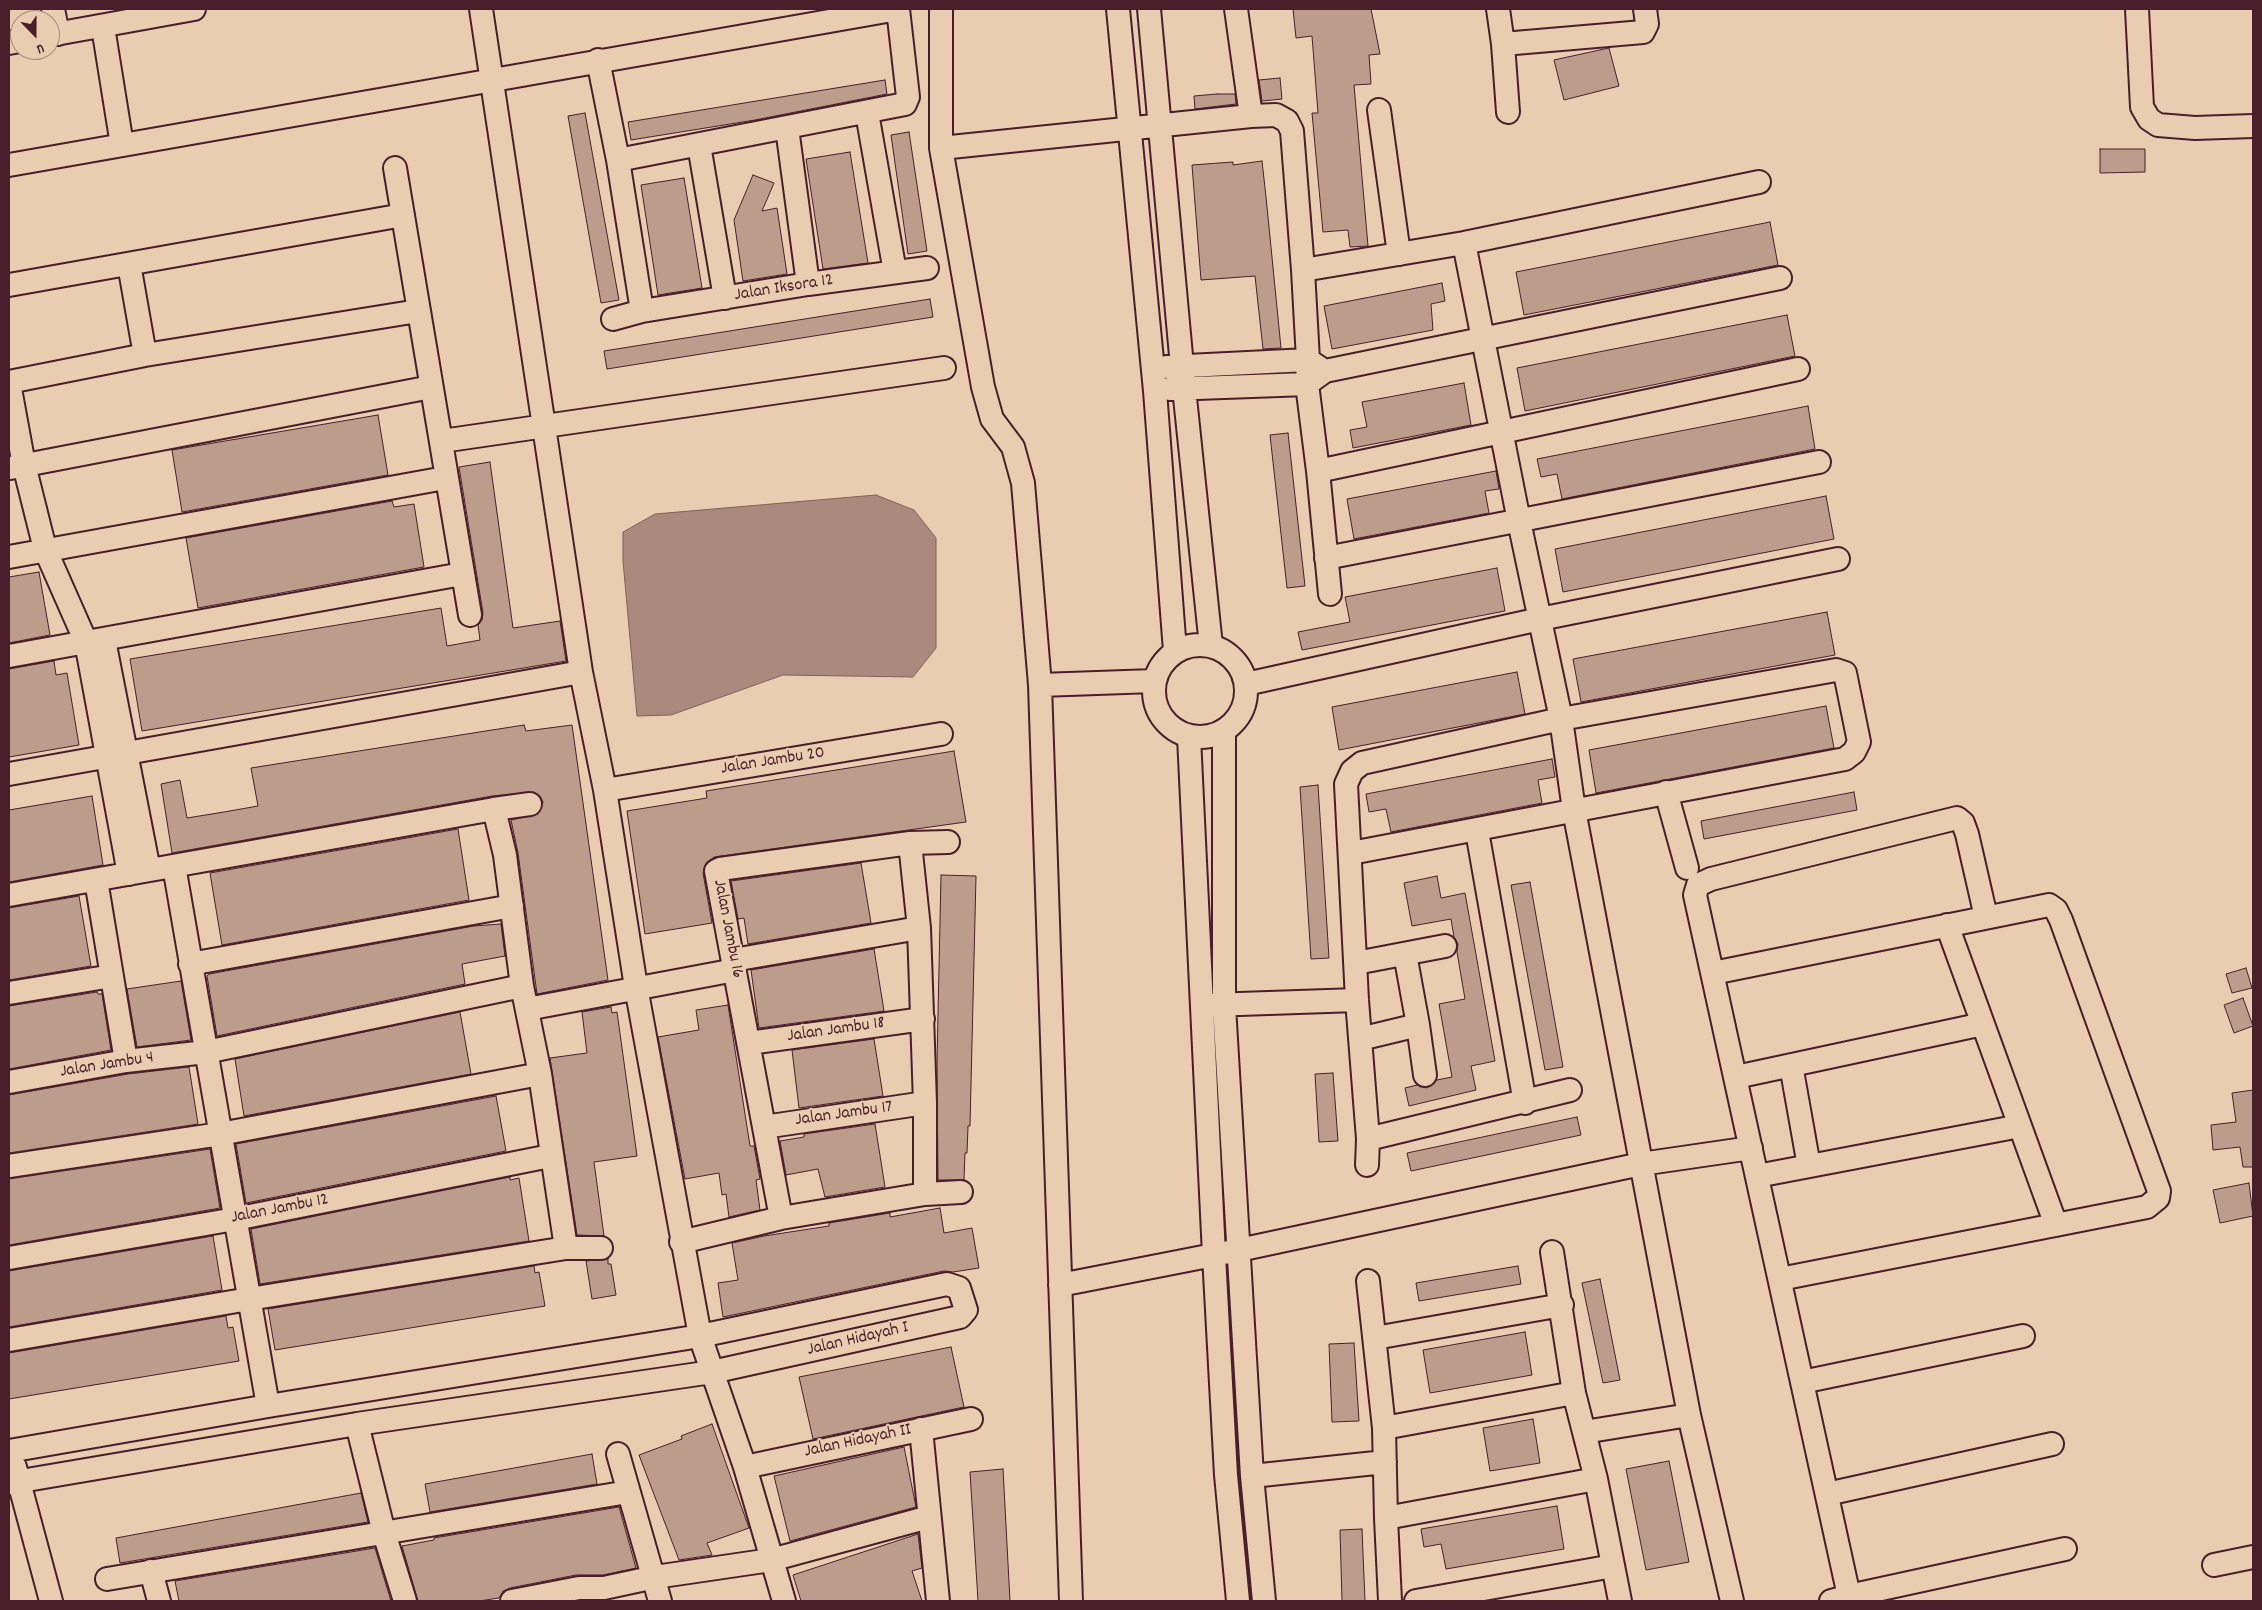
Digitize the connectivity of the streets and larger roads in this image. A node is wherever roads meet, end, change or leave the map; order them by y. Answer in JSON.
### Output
{"nodes":[{"id":1,"x":194,"y":9,"type":"edge"},
{"id":2,"x":481,"y":9,"type":"edge"},
{"id":3,"x":898,"y":9,"type":"edge"},
{"id":4,"x":941,"y":9,"type":"edge"},
{"id":5,"x":1118,"y":9,"type":"edge"},
{"id":6,"x":1149,"y":9,"type":"edge"},
{"id":7,"x":1238,"y":9,"type":"edge"},
{"id":8,"x":1498,"y":9,"type":"edge"},
{"id":9,"x":1645,"y":9,"type":"edge"},
{"id":10,"x":2137,"y":9,"type":"edge"},
{"id":11,"x":143,"y":14,"type":"edge"},
{"id":12,"x":103,"y":27,"type":"junction"},
{"id":13,"x":60,"y":33,"type":"edge"},
{"id":14,"x":1503,"y":44,"type":"junction"},
{"id":15,"x":598,"y":60,"type":"junction"},
{"id":16,"x":492,"y":81,"type":"junction"},
{"id":17,"x":1379,"y":110,"type":"dead end"},
{"id":18,"x":1508,"y":112,"type":"dead end"},
{"id":19,"x":867,"y":113,"type":"junction"},
{"id":20,"x":1251,"y":116,"type":"junction"},
{"id":21,"x":2253,"y":126,"type":"edge"},
{"id":22,"x":1129,"y":127,"type":"junction"},
{"id":23,"x":1160,"y":127,"type":"junction"},
{"id":24,"x":787,"y":128,"type":"junction"},
{"id":25,"x":122,"y":145,"type":"junction"},
{"id":26,"x":699,"y":145,"type":"junction"},
{"id":27,"x":941,"y":148,"type":"junction"},
{"id":28,"x":618,"y":160,"type":"junction"},
{"id":29,"x":9,"y":165,"type":"edge"},
{"id":30,"x":394,"y":168,"type":"dead end"},
{"id":31,"x":1759,"y":182,"type":"dead end"},
{"id":32,"x":402,"y":215,"type":"junction"},
{"id":33,"x":1464,"y":243,"type":"junction"},
{"id":34,"x":1399,"y":254,"type":"junction"},
{"id":35,"x":129,"y":264,"type":"junction"},
{"id":36,"x":926,"y":268,"type":"dead end"},
{"id":37,"x":1303,"y":270,"type":"junction"},
{"id":38,"x":895,"y":272,"type":"junction"},
{"id":39,"x":1780,"y":278,"type":"dead end"},
{"id":40,"x":808,"y":284,"type":"junction"},
{"id":41,"x":9,"y":285,"type":"edge"},
{"id":42,"x":725,"y":298,"type":"junction"},
{"id":43,"x":418,"y":311,"type":"junction"},
{"id":44,"x":642,"y":311,"type":"junction"},
{"id":45,"x":613,"y":318,"type":"dead end"},
{"id":46,"x":1484,"y":339,"type":"junction"},
{"id":47,"x":145,"y":355,"type":"junction"},
{"id":48,"x":944,"y":368,"type":"dead end"},
{"id":49,"x":1152,"y":368,"type":"junction"},
{"id":50,"x":1798,"y":369,"type":"dead end"},
{"id":51,"x":1313,"y":372,"type":"junction"},
{"id":52,"x":1183,"y":377,"type":"junction"},
{"id":53,"x":9,"y":382,"type":"edge"},
{"id":54,"x":431,"y":387,"type":"junction"},
{"id":55,"x":1155,"y":391,"type":"junction"},
{"id":56,"x":545,"y":424,"type":"junction"},
{"id":57,"x":1502,"y":432,"type":"junction"},
{"id":58,"x":442,"y":441,"type":"junction"},
{"id":59,"x":1819,"y":462,"type":"dead end"},
{"id":60,"x":16,"y":467,"type":"edge"},
{"id":61,"x":1318,"y":471,"type":"junction"},
{"id":62,"x":446,"y":478,"type":"junction"},
{"id":63,"x":1519,"y":521,"type":"junction"},
{"id":64,"x":45,"y":549,"type":"junction"},
{"id":65,"x":9,"y":557,"type":"edge"},
{"id":66,"x":1326,"y":558,"type":"junction"},
{"id":67,"x":1838,"y":559,"type":"dead end"},
{"id":68,"x":462,"y":574,"type":"junction"},
{"id":69,"x":1330,"y":594,"type":"dead end"},
{"id":70,"x":470,"y":615,"type":"dead end"},
{"id":71,"x":1540,"y":619,"type":"junction"},
{"id":72,"x":95,"y":641,"type":"junction"},
{"id":73,"x":1211,"y":646,"type":"junction"},
{"id":74,"x":1175,"y":651,"type":"junction"},
{"id":75,"x":9,"y":656,"type":"edge"},
{"id":76,"x":581,"y":672,"type":"junction"},
{"id":77,"x":1154,"y":681,"type":"junction"},
{"id":78,"x":1246,"y":684,"type":"junction"},
{"id":79,"x":1040,"y":685,"type":"junction"},
{"id":80,"x":1561,"y":719,"type":"junction"},
{"id":81,"x":1224,"y":731,"type":"junction"},
{"id":82,"x":941,"y":734,"type":"dead end"},
{"id":83,"x":1189,"y":737,"type":"junction"},
{"id":84,"x":117,"y":756,"type":"junction"},
{"id":85,"x":9,"y":774,"type":"edge"},
{"id":86,"x":605,"y":790,"type":"junction"},
{"id":87,"x":1666,"y":792,"type":"junction"},
{"id":88,"x":530,"y":804,"type":"dead end"},
{"id":89,"x":494,"y":809,"type":"junction"},
{"id":90,"x":1574,"y":810,"type":"junction"},
{"id":91,"x":1477,"y":831,"type":"junction"},
{"id":92,"x":948,"y":842,"type":"dead end"},
{"id":93,"x":910,"y":843,"type":"junction"},
{"id":94,"x":1351,"y":853,"type":"junction"},
{"id":95,"x":174,"y":866,"type":"junction"},
{"id":96,"x":1687,"y":868,"type":"dead end"},
{"id":97,"x":139,"y":872,"type":"junction"},
{"id":98,"x":96,"y":880,"type":"junction"},
{"id":99,"x":9,"y":895,"type":"edge"},
{"id":100,"x":512,"y":906,"type":"junction"},
{"id":101,"x":1986,"y":917,"type":"junction"},
{"id":102,"x":1947,"y":925,"type":"junction"},
{"id":103,"x":919,"y":928,"type":"junction"},
{"id":104,"x":1445,"y":946,"type":"dead end"},
{"id":105,"x":1405,"y":954,"type":"junction"},
{"id":106,"x":1356,"y":963,"type":"junction"},
{"id":107,"x":190,"y":964,"type":"junction"},
{"id":108,"x":734,"y":965,"type":"junction"},
{"id":109,"x":1713,"y":973,"type":"junction"},
{"id":110,"x":112,"y":976,"type":"junction"},
{"id":111,"x":522,"y":986,"type":"junction"},
{"id":112,"x":636,"y":987,"type":"junction"},
{"id":113,"x":9,"y":993,"type":"edge"},
{"id":114,"x":1357,"y":1000,"type":"junction"},
{"id":115,"x":1202,"y":1005,"type":"junction"},
{"id":116,"x":1224,"y":1006,"type":"junction"},
{"id":117,"x":527,"y":1009,"type":"junction"},
{"id":118,"x":923,"y":1018,"type":"junction"},
{"id":119,"x":1983,"y":1024,"type":"junction"},
{"id":120,"x":1418,"y":1026,"type":"junction"},
{"id":121,"x":1360,"y":1039,"type":"junction"},
{"id":122,"x":749,"y":1043,"type":"junction"},
{"id":123,"x":206,"y":1052,"type":"junction"},
{"id":124,"x":126,"y":1061,"type":"junction"},
{"id":125,"x":1791,"y":1065,"type":"junction"},
{"id":126,"x":540,"y":1074,"type":"junction"},
{"id":127,"x":1425,"y":1075,"type":"dead end"},
{"id":128,"x":1736,"y":1077,"type":"junction"},
{"id":129,"x":9,"y":1082,"type":"edge"},
{"id":130,"x":1570,"y":1090,"type":"dead end"},
{"id":131,"x":1525,"y":1102,"type":"junction"},
{"id":132,"x":925,"y":1103,"type":"junction"},
{"id":133,"x":2020,"y":1126,"type":"junction"},
{"id":134,"x":764,"y":1127,"type":"junction"},
{"id":135,"x":220,"y":1134,"type":"junction"},
{"id":136,"x":1368,"y":1139,"type":"junction"},
{"id":137,"x":1751,"y":1148,"type":"junction"},
{"id":138,"x":550,"y":1156,"type":"junction"},
{"id":139,"x":1640,"y":1164,"type":"junction"},
{"id":140,"x":1367,"y":1165,"type":"dead end"},
{"id":141,"x":9,"y":1166,"type":"edge"},
{"id":142,"x":1809,"y":1166,"type":"junction"},
{"id":143,"x":1757,"y":1176,"type":"junction"},
{"id":144,"x":961,"y":1192,"type":"dead end"},
{"id":145,"x":925,"y":1194,"type":"junction"},
{"id":146,"x":780,"y":1218,"type":"junction"},
{"id":147,"x":235,"y":1219,"type":"junction"},
{"id":148,"x":2056,"y":1225,"type":"junction"},
{"id":149,"x":682,"y":1242,"type":"junction"},
{"id":150,"x":566,"y":1248,"type":"junction"},
{"id":151,"x":601,"y":1248,"type":"dead end"},
{"id":152,"x":1240,"y":1250,"type":"junction"},
{"id":153,"x":1552,"y":1252,"type":"dead end"},
{"id":154,"x":1214,"y":1255,"type":"junction"},
{"id":155,"x":9,"y":1258,"type":"edge"},
{"id":156,"x":1780,"y":1279,"type":"junction"},
{"id":157,"x":1368,"y":1282,"type":"dead end"},
{"id":158,"x":1060,"y":1285,"type":"junction"},
{"id":159,"x":249,"y":1298,"type":"junction"},
{"id":160,"x":1562,"y":1305,"type":"junction"},
{"id":161,"x":700,"y":1336,"type":"junction"},
{"id":162,"x":2023,"y":1336,"type":"dead end"},
{"id":163,"x":1375,"y":1338,"type":"junction"},
{"id":164,"x":9,"y":1340,"type":"edge"},
{"id":165,"x":712,"y":1372,"type":"junction"},
{"id":166,"x":1802,"y":1382,"type":"junction"},
{"id":167,"x":1574,"y":1393,"type":"junction"},
{"id":168,"x":268,"y":1406,"type":"junction"},
{"id":169,"x":1689,"y":1415,"type":"junction"},
{"id":170,"x":970,"y":1419,"type":"dead end"},
{"id":171,"x":357,"y":1424,"type":"junction"},
{"id":172,"x":1384,"y":1428,"type":"junction"},
{"id":173,"x":921,"y":1429,"type":"junction"},
{"id":174,"x":1584,"y":1432,"type":"junction"},
{"id":175,"x":2052,"y":1444,"type":"dead end"},
{"id":176,"x":11,"y":1451,"type":"edge"},
{"id":177,"x":618,"y":1454,"type":"dead end"},
{"id":178,"x":1385,"y":1462,"type":"junction"},
{"id":179,"x":745,"y":1467,"type":"junction"},
{"id":180,"x":1252,"y":1476,"type":"junction"},
{"id":181,"x":1596,"y":1479,"type":"junction"},
{"id":182,"x":13,"y":1483,"type":"edge"},
{"id":183,"x":628,"y":1492,"type":"junction"},
{"id":184,"x":1827,"y":1494,"type":"junction"},
{"id":185,"x":929,"y":1516,"type":"junction"},
{"id":186,"x":1386,"y":1518,"type":"junction"},
{"id":187,"x":384,"y":1533,"type":"junction"},
{"id":188,"x":2065,"y":1549,"type":"dead end"},
{"id":189,"x":2253,"y":1557,"type":"edge"},
{"id":190,"x":771,"y":1560,"type":"junction"},
{"id":191,"x":2214,"y":1565,"type":"dead end"},
{"id":192,"x":1613,"y":1566,"type":"junction"},
{"id":193,"x":151,"y":1571,"type":"junction"},
{"id":194,"x":655,"y":1577,"type":"junction"},
{"id":195,"x":107,"y":1579,"type":"dead end"},
{"id":196,"x":597,"y":1595,"type":"edge"},
{"id":197,"x":1840,"y":1598,"type":"edge"},
{"id":198,"x":51,"y":1601,"type":"edge"},
{"id":199,"x":159,"y":1601,"type":"edge"},
{"id":200,"x":405,"y":1601,"type":"edge"},
{"id":201,"x":512,"y":1601,"type":"edge"},
{"id":202,"x":660,"y":1601,"type":"edge"},
{"id":203,"x":784,"y":1601,"type":"edge"},
{"id":204,"x":938,"y":1601,"type":"edge"},
{"id":205,"x":1070,"y":1601,"type":"edge"},
{"id":206,"x":1238,"y":1601,"type":"edge"},
{"id":207,"x":1264,"y":1601,"type":"edge"},
{"id":208,"x":1390,"y":1601,"type":"edge"},
{"id":209,"x":1416,"y":1601,"type":"edge"},
{"id":210,"x":1620,"y":1601,"type":"edge"},
{"id":211,"x":1732,"y":1601,"type":"edge"}],
"edges":[{"from":1,"to":11,"type":"street"},
{"from":2,"to":16,"type":"street"},
{"from":3,"to":15,"type":"street"},
{"from":3,"to":19,"type":"street"},
{"from":4,"to":27,"type":"street"},
{"from":5,"to":22,"type":"street"},
{"from":6,"to":23,"type":"street"},
{"from":7,"to":20,"type":"street"},
{"from":8,"to":14,"type":"street"},
{"from":9,"to":14,"type":"street"},
{"from":10,"to":21,"type":"street"},
{"from":11,"to":12,"type":"street"},
{"from":12,"to":13,"type":"street"},
{"from":12,"to":25,"type":"street"},
{"from":14,"to":18,"type":"street"},
{"from":15,"to":16,"type":"street"},
{"from":15,"to":28,"type":"street"},
{"from":16,"to":25,"type":"street"},
{"from":16,"to":56,"type":"street"},
{"from":17,"to":34,"type":"street"},
{"from":19,"to":24,"type":"street"},
{"from":19,"to":38,"type":"street"},
{"from":20,"to":23,"type":"street"},
{"from":20,"to":37,"type":"street"},
{"from":22,"to":23,"type":"street"},
{"from":22,"to":27,"type":"street"},
{"from":22,"to":49,"type":"street"},
{"from":23,"to":52,"type":"street"},
{"from":24,"to":26,"type":"street"},
{"from":24,"to":40,"type":"street"},
{"from":25,"to":29,"type":"street"},
{"from":26,"to":28,"type":"street"},
{"from":26,"to":42,"type":"street"},
{"from":27,"to":79,"type":"street"},
{"from":28,"to":44,"type":"street"},
{"from":30,"to":32,"type":"street"},
{"from":31,"to":33,"type":"street"},
{"from":32,"to":35,"type":"street"},
{"from":32,"to":43,"type":"street"},
{"from":33,"to":34,"type":"street"},
{"from":33,"to":46,"type":"street"},
{"from":34,"to":37,"type":"street"},
{"from":35,"to":41,"type":"street"},
{"from":35,"to":47,"type":"street"},
{"from":36,"to":38,"type":"street","name":"Jalan Iksora 12"},
{"from":37,"to":51,"type":"street"},
{"from":38,"to":40,"type":"street","name":"Jalan Iksora 12"},
{"from":39,"to":46,"type":"street"},
{"from":40,"to":42,"type":"street","name":"Jalan Iksora 12"},
{"from":42,"to":44,"type":"street","name":"Jalan Iksora 12"},
{"from":43,"to":47,"type":"street"},
{"from":43,"to":54,"type":"street"},
{"from":44,"to":45,"type":"street","name":"Jalan Iksora 12"},
{"from":46,"to":51,"type":"street"},
{"from":46,"to":57,"type":"street"},
{"from":47,"to":53,"type":"street"},
{"from":48,"to":56,"type":"street"},
{"from":49,"to":52,"type":"street"},
{"from":49,"to":55,"type":"street"},
{"from":50,"to":57,"type":"street"},
{"from":51,"to":52,"type":"street"},
{"from":51,"to":61,"type":"street"},
{"from":52,"to":55,"type":"street"},
{"from":52,"to":73,"type":"street"},
{"from":53,"to":60,"type":"street"},
{"from":54,"to":58,"type":"street"},
{"from":54,"to":60,"type":"street"},
{"from":55,"to":74,"type":"street"},
{"from":56,"to":58,"type":"street"},
{"from":56,"to":76,"type":"street"},
{"from":57,"to":61,"type":"street"},
{"from":57,"to":63,"type":"street"},
{"from":58,"to":62,"type":"street"},
{"from":59,"to":63,"type":"street"},
{"from":60,"to":64,"type":"street"},
{"from":61,"to":66,"type":"street"},
{"from":62,"to":64,"type":"street"},
{"from":62,"to":68,"type":"street"},
{"from":63,"to":66,"type":"street"},
{"from":63,"to":71,"type":"street"},
{"from":64,"to":65,"type":"street"},
{"from":64,"to":72,"type":"street"},
{"from":66,"to":69,"type":"street"},
{"from":67,"to":71,"type":"street"},
{"from":68,"to":70,"type":"street"},
{"from":68,"to":72,"type":"street"},
{"from":71,"to":78,"type":"street"},
{"from":71,"to":80,"type":"street"},
{"from":72,"to":75,"type":"street"},
{"from":72,"to":84,"type":"street"},
{"from":73,"to":74,"type":"street"},
{"from":73,"to":78,"type":"street"},
{"from":74,"to":77,"type":"street"},
{"from":76,"to":84,"type":"street"},
{"from":76,"to":86,"type":"street"},
{"from":77,"to":79,"type":"street"},
{"from":77,"to":83,"type":"street"},
{"from":78,"to":81,"type":"street"},
{"from":79,"to":158,"type":"street"},
{"from":80,"to":87,"type":"street"},
{"from":80,"to":90,"type":"street"},
{"from":80,"to":94,"type":"street"},
{"from":81,"to":83,"type":"street"},
{"from":81,"to":116,"type":"street"},
{"from":82,"to":86,"type":"street","name":"Jalan Jambu 20"},
{"from":83,"to":115,"type":"street"},
{"from":84,"to":85,"type":"street"},
{"from":84,"to":97,"type":"street"},
{"from":86,"to":112,"type":"street"},
{"from":87,"to":90,"type":"street"},
{"from":87,"to":96,"type":"street"},
{"from":88,"to":89,"type":"street"},
{"from":89,"to":95,"type":"street"},
{"from":89,"to":100,"type":"street"},
{"from":90,"to":91,"type":"street"},
{"from":90,"to":139,"type":"street"},
{"from":91,"to":94,"type":"street"},
{"from":91,"to":131,"type":"street"},
{"from":92,"to":93,"type":"street","name":"Jalan Jambu 16"},
{"from":93,"to":103,"type":"street"},
{"from":93,"to":108,"type":"street","name":"Jalan Jambu 16"},
{"from":94,"to":106,"type":"street"},
{"from":95,"to":97,"type":"street"},
{"from":95,"to":107,"type":"street"},
{"from":97,"to":98,"type":"street"},
{"from":98,"to":99,"type":"street"},
{"from":98,"to":110,"type":"street"},
{"from":100,"to":107,"type":"street"},
{"from":100,"to":111,"type":"street"},
{"from":101,"to":102,"type":"street"},
{"from":101,"to":109,"type":"street"},
{"from":101,"to":148,"type":"street"},
{"from":102,"to":109,"type":"street"},
{"from":102,"to":119,"type":"street"},
{"from":103,"to":108,"type":"street"},
{"from":103,"to":118,"type":"street"},
{"from":104,"to":105,"type":"street"},
{"from":105,"to":106,"type":"street"},
{"from":105,"to":120,"type":"street"},
{"from":106,"to":114,"type":"street"},
{"from":107,"to":123,"type":"street"},
{"from":108,"to":112,"type":"street"},
{"from":108,"to":122,"type":"street","name":"Jalan Jambu 16"},
{"from":109,"to":128,"type":"street"},
{"from":110,"to":113,"type":"street"},
{"from":110,"to":124,"type":"street"},
{"from":111,"to":117,"type":"street"},
{"from":111,"to":123,"type":"street","name":"Jalan Jambu 4"},
{"from":112,"to":117,"type":"street"},
{"from":112,"to":149,"type":"street"},
{"from":114,"to":116,"type":"street"},
{"from":114,"to":121,"type":"street"},
{"from":115,"to":116,"type":"street"},
{"from":115,"to":154,"type":"street"},
{"from":116,"to":152,"type":"street"},
{"from":117,"to":126,"type":"street"},
{"from":118,"to":122,"type":"street","name":"Jalan Jambu 18"},
{"from":118,"to":132,"type":"street"},
{"from":119,"to":125,"type":"street"},
{"from":119,"to":133,"type":"street"},
{"from":120,"to":121,"type":"street"},
{"from":120,"to":127,"type":"street"},
{"from":121,"to":136,"type":"street"},
{"from":122,"to":134,"type":"street","name":"Jalan Jambu 16"},
{"from":123,"to":124,"type":"street","name":"Jalan Jambu 4"},
{"from":123,"to":135,"type":"street"},
{"from":124,"to":129,"type":"street","name":"Jalan Jambu 4"},
{"from":125,"to":128,"type":"street"},
{"from":125,"to":142,"type":"street"},
{"from":126,"to":135,"type":"street"},
{"from":126,"to":138,"type":"street"},
{"from":128,"to":137,"type":"street"},
{"from":130,"to":131,"type":"street"},
{"from":131,"to":136,"type":"street"},
{"from":132,"to":134,"type":"street","name":"Jalan Jambu 17"},
{"from":132,"to":145,"type":"street"},
{"from":133,"to":142,"type":"street"},
{"from":133,"to":148,"type":"street"},
{"from":134,"to":146,"type":"street","name":"Jalan Jambu 16"},
{"from":135,"to":141,"type":"street"},
{"from":135,"to":147,"type":"street"},
{"from":136,"to":140,"type":"street"},
{"from":137,"to":139,"type":"street"},
{"from":137,"to":143,"type":"street"},
{"from":138,"to":147,"type":"street","name":"Jalan Jambu 12"},
{"from":138,"to":150,"type":"street"},
{"from":139,"to":152,"type":"street"},
{"from":139,"to":169,"type":"street"},
{"from":142,"to":143,"type":"street"},
{"from":143,"to":156,"type":"street"},
{"from":144,"to":145,"type":"street"},
{"from":145,"to":146,"type":"street"},
{"from":146,"to":149,"type":"street"},
{"from":147,"to":155,"type":"street","name":"Jalan Jambu 12"},
{"from":147,"to":159,"type":"street"},
{"from":148,"to":156,"type":"street"},
{"from":149,"to":161,"type":"street"},
{"from":150,"to":151,"type":"street"},
{"from":150,"to":159,"type":"street"},
{"from":152,"to":154,"type":"street"},
{"from":152,"to":180,"type":"street"},
{"from":153,"to":160,"type":"street"},
{"from":154,"to":158,"type":"street"},
{"from":154,"to":206,"type":"street"},
{"from":156,"to":166,"type":"street"},
{"from":157,"to":163,"type":"street"},
{"from":158,"to":205,"type":"street"},
{"from":159,"to":164,"type":"street"},
{"from":159,"to":168,"type":"street"},
{"from":160,"to":163,"type":"street"},
{"from":160,"to":167,"type":"street"},
{"from":161,"to":165,"type":"street"},
{"from":161,"to":165,"type":"street","name":"Jalan Hidayah I"},
{"from":161,"to":168,"type":"street"},
{"from":162,"to":166,"type":"street"},
{"from":163,"to":172,"type":"street"},
{"from":165,"to":171,"type":"street"},
{"from":165,"to":179,"type":"street"},
{"from":166,"to":184,"type":"street"},
{"from":167,"to":172,"type":"street"},
{"from":167,"to":174,"type":"street"},
{"from":168,"to":176,"type":"street"},
{"from":169,"to":174,"type":"street"},
{"from":169,"to":211,"type":"street"},
{"from":170,"to":173,"type":"street","name":"Jalan Hidayah II"},
{"from":171,"to":182,"type":"street"},
{"from":171,"to":187,"type":"street"},
{"from":172,"to":178,"type":"street"},
{"from":173,"to":179,"type":"street","name":"Jalan Hidayah II"},
{"from":173,"to":185,"type":"street"},
{"from":174,"to":181,"type":"street"},
{"from":175,"to":184,"type":"street"},
{"from":176,"to":182,"type":"street"},
{"from":177,"to":183,"type":"street"},
{"from":178,"to":180,"type":"street"},
{"from":178,"to":186,"type":"street"},
{"from":179,"to":190,"type":"street"},
{"from":180,"to":207,"type":"street"},
{"from":181,"to":186,"type":"street"},
{"from":181,"to":192,"type":"street"},
{"from":182,"to":198,"type":"street"},
{"from":183,"to":187,"type":"street"},
{"from":183,"to":194,"type":"street"},
{"from":184,"to":197,"type":"street"},
{"from":185,"to":190,"type":"street"},
{"from":185,"to":204,"type":"street"},
{"from":186,"to":208,"type":"street"},
{"from":187,"to":193,"type":"street"},
{"from":187,"to":200,"type":"street"},
{"from":188,"to":197,"type":"street"},
{"from":189,"to":191,"type":"street"},
{"from":190,"to":194,"type":"street"},
{"from":190,"to":203,"type":"street"},
{"from":192,"to":209,"type":"street"},
{"from":192,"to":210,"type":"street"},
{"from":193,"to":195,"type":"street"},
{"from":193,"to":199,"type":"street"},
{"from":194,"to":196,"type":"street"},
{"from":194,"to":202,"type":"street"},
{"from":196,"to":201,"type":"street"}]}
